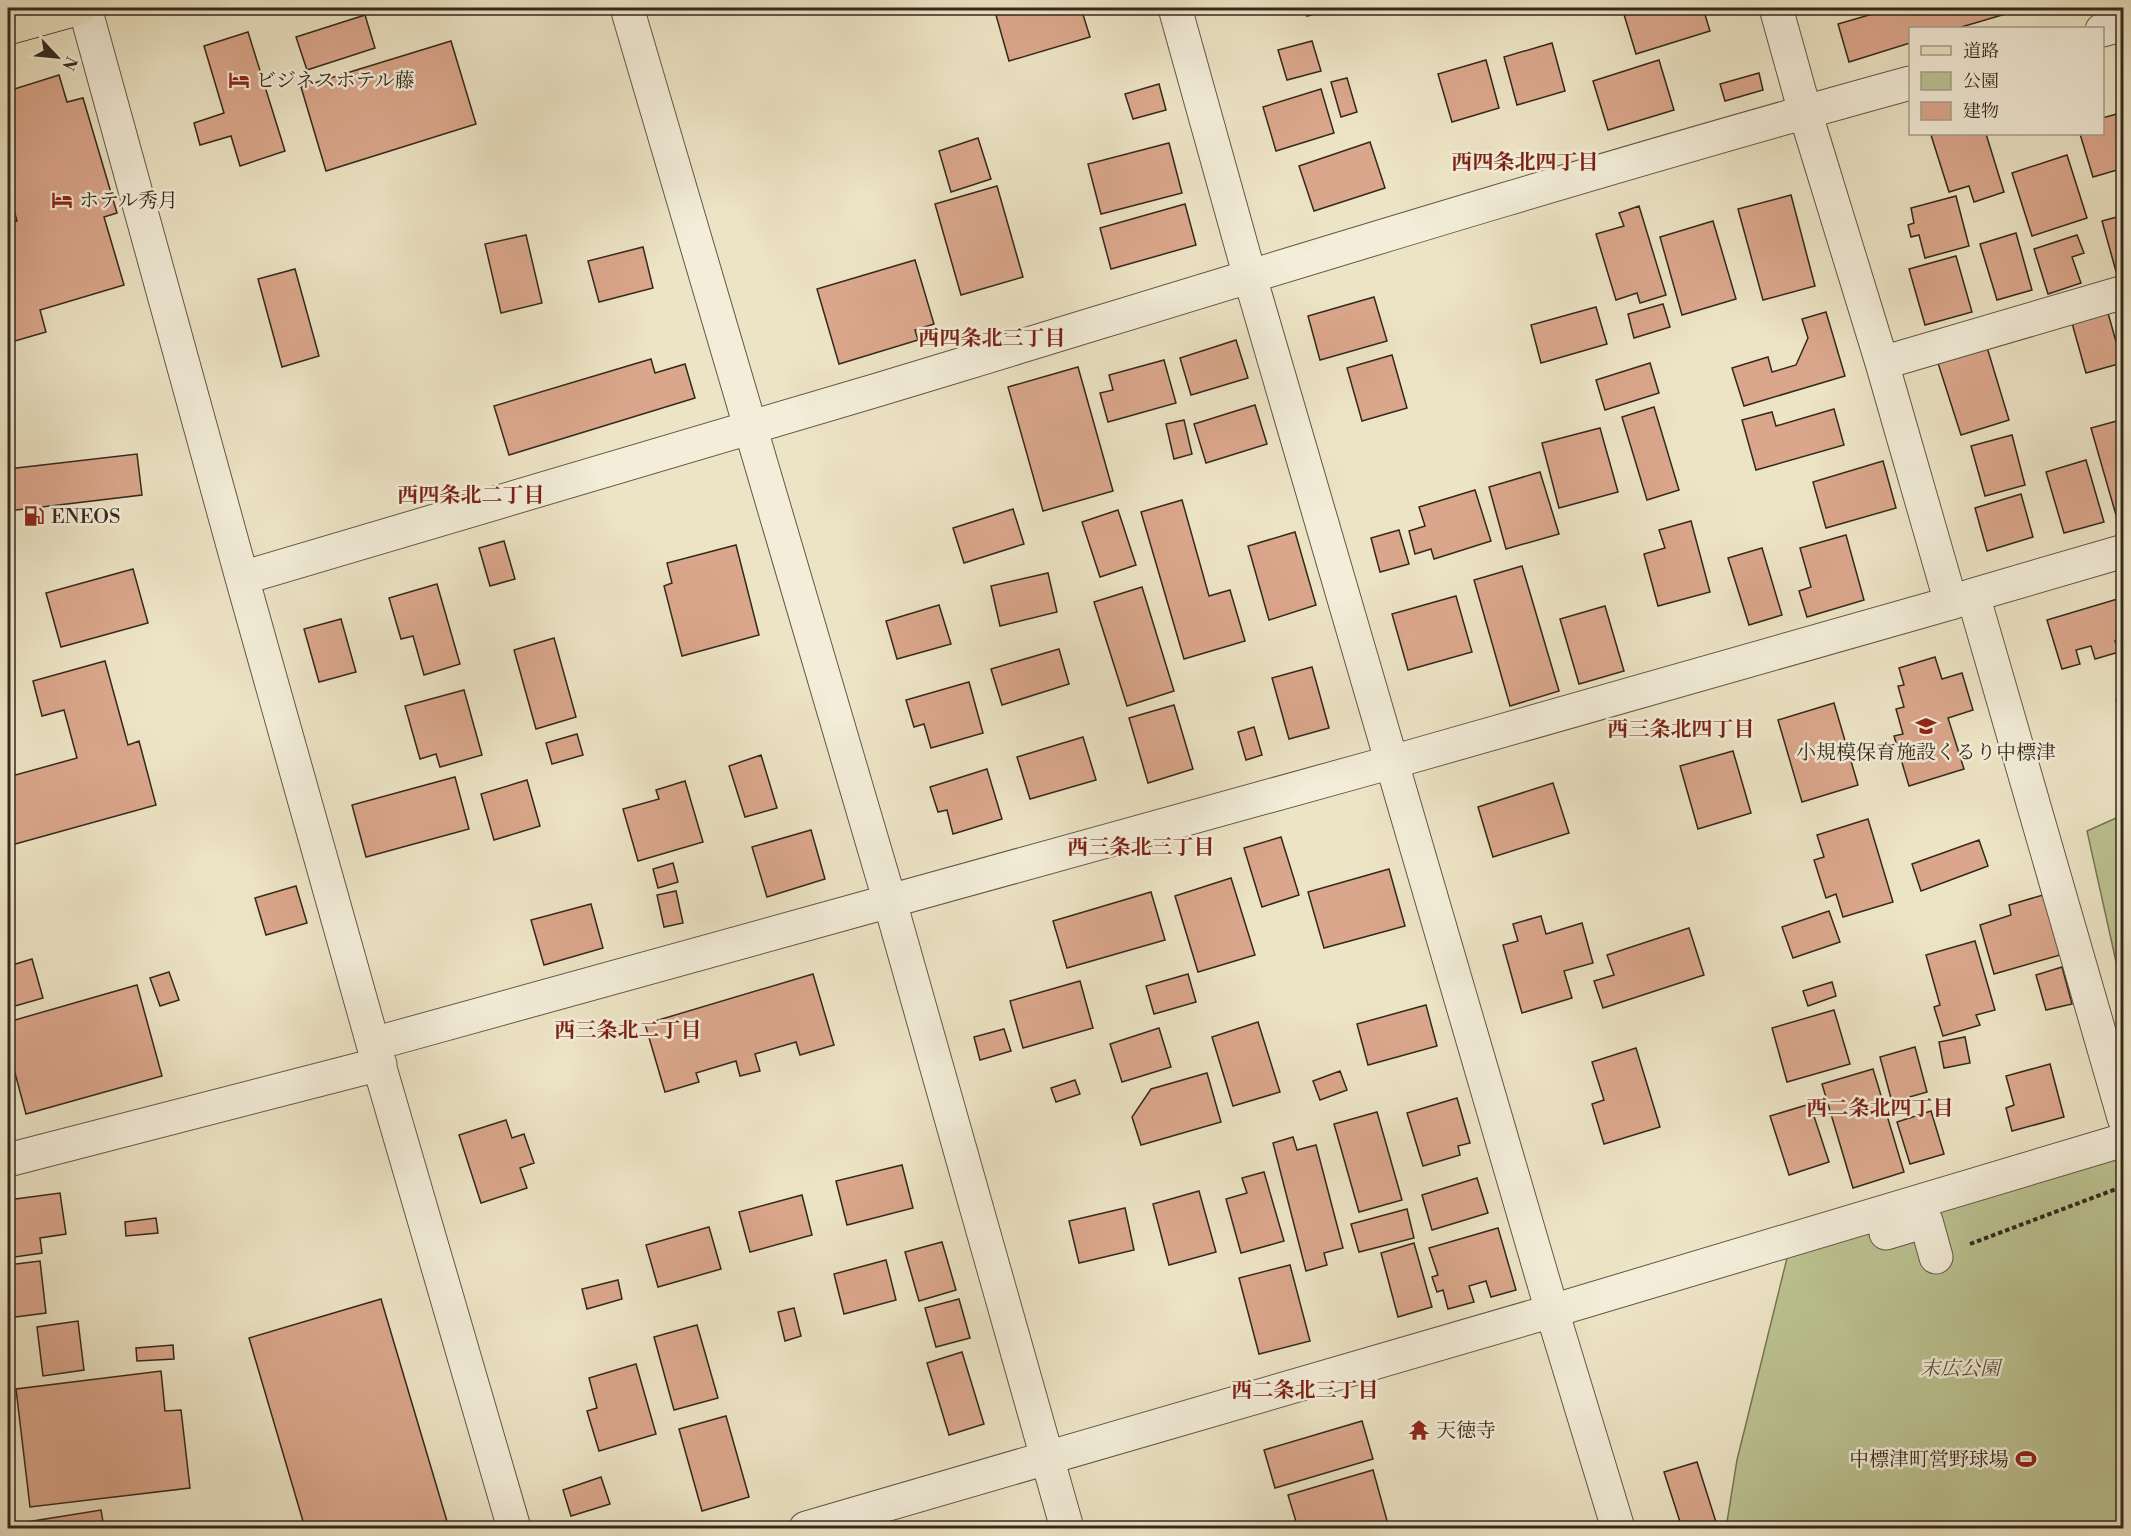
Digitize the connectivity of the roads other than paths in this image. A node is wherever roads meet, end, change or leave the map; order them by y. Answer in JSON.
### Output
{"nodes":[{"id":1,"x":80,"y":8,"type":"edge"},
{"id":2,"x":85,"y":8,"type":"edge"},
{"id":3,"x":627,"y":8,"type":"edge"},
{"id":4,"x":1175,"y":8,"type":"edge"},
{"id":5,"x":1776,"y":8,"type":"edge"},
{"id":6,"x":2124,"y":24,"type":"edge"},
{"id":7,"x":8,"y":28,"type":"edge"},
{"id":8,"x":2104,"y":30,"type":"edge"},
{"id":9,"x":1909,"y":84,"type":"edge"},
{"id":10,"x":1805,"y":112,"type":"junction"},
{"id":11,"x":1250,"y":277,"type":"junction"},
{"id":12,"x":2124,"y":292,"type":"edge"},
{"id":13,"x":1882,"y":363,"type":"junction"},
{"id":14,"x":750,"y":429,"type":"junction"},
{"id":15,"x":2124,"y":551,"type":"edge"},
{"id":16,"x":242,"y":578,"type":"junction"},
{"id":17,"x":1962,"y":599,"type":"junction"},
{"id":18,"x":1392,"y":762,"type":"junction"},
{"id":19,"x":890,"y":902,"type":"junction"},
{"id":20,"x":377,"y":1054,"type":"junction"},
{"id":21,"x":2124,"y":1118,"type":"edge"},
{"id":22,"x":2124,"y":1140,"type":"edge"},
{"id":23,"x":8,"y":1160,"type":"edge"},
{"id":24,"x":1936,"y":1257,"type":"road end"},
{"id":25,"x":1555,"y":1322,"type":"junction"},
{"id":26,"x":1047,"y":1459,"type":"junction"},
{"id":27,"x":514,"y":1528,"type":"edge"},
{"id":28,"x":806,"y":1528,"type":"edge"},
{"id":29,"x":1067,"y":1528,"type":"edge"},
{"id":30,"x":1618,"y":1528,"type":"edge"}],
"edges":[{"from":1,"to":7,"type":"main road"},
{"from":2,"to":16,"type":"street"},
{"from":3,"to":14,"type":"street"},
{"from":4,"to":11,"type":"street"},
{"from":5,"to":10,"type":"street"},
{"from":6,"to":8,"type":"street"},
{"from":9,"to":10,"type":"street"},
{"from":10,"to":11,"type":"street"},
{"from":10,"to":13,"type":"street"},
{"from":11,"to":14,"type":"street"},
{"from":11,"to":18,"type":"street"},
{"from":12,"to":13,"type":"street"},
{"from":13,"to":17,"type":"street"},
{"from":14,"to":16,"type":"street"},
{"from":14,"to":19,"type":"street"},
{"from":15,"to":17,"type":"street"},
{"from":16,"to":20,"type":"street"},
{"from":17,"to":18,"type":"street"},
{"from":17,"to":21,"type":"street"},
{"from":18,"to":19,"type":"street"},
{"from":18,"to":25,"type":"street"},
{"from":19,"to":20,"type":"street"},
{"from":19,"to":26,"type":"street"},
{"from":20,"to":23,"type":"street"},
{"from":20,"to":27,"type":"street"},
{"from":22,"to":25,"type":"street"},
{"from":24,"to":25,"type":"street"},
{"from":25,"to":26,"type":"street"},
{"from":25,"to":30,"type":"street"},
{"from":26,"to":28,"type":"street"},
{"from":26,"to":29,"type":"street"}]}
